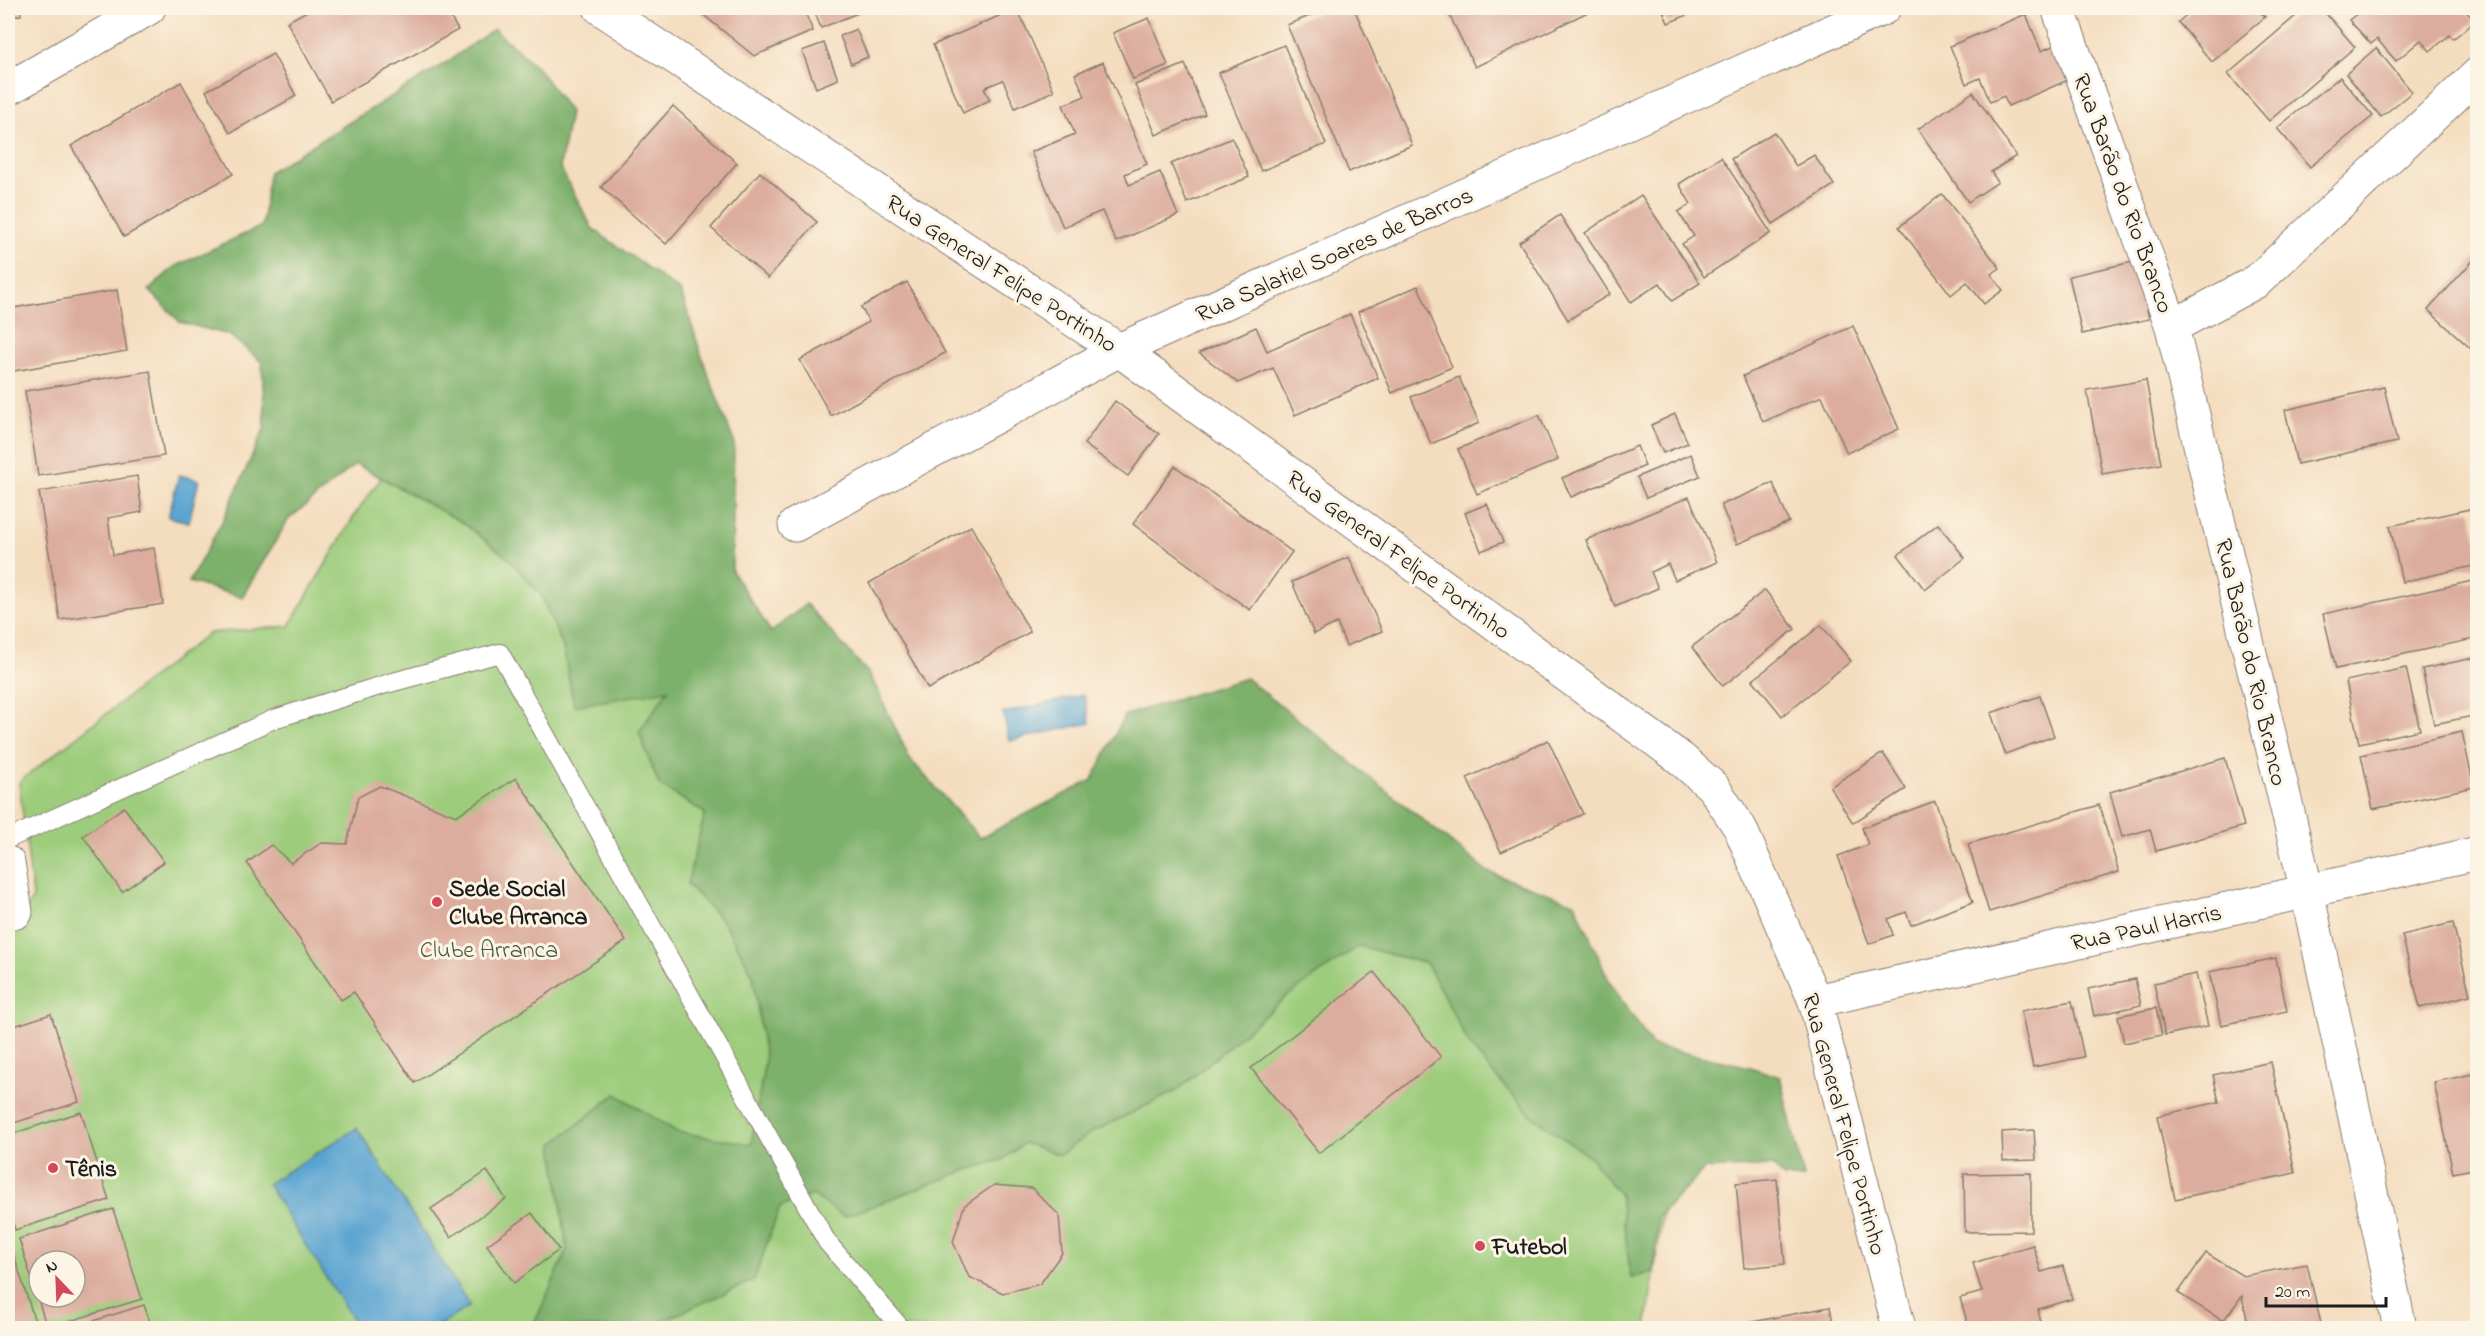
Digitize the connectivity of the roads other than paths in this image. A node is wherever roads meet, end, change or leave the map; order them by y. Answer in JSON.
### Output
{"nodes":[{"id":1,"x":149,"y":8,"type":"edge"},
{"id":2,"x":600,"y":8,"type":"edge"},
{"id":3,"x":1884,"y":8,"type":"edge"},
{"id":4,"x":2058,"y":8,"type":"edge"},
{"id":5,"x":2478,"y":74,"type":"edge"},
{"id":6,"x":8,"y":89,"type":"edge"},
{"id":7,"x":2172,"y":327,"type":"junction"},
{"id":8,"x":1119,"y":350,"type":"junction"},
{"id":9,"x":795,"y":525,"type":"dead end"},
{"id":10,"x":8,"y":839,"type":"edge"},
{"id":11,"x":2478,"y":853,"type":"edge"},
{"id":12,"x":8,"y":863,"type":"edge"},
{"id":13,"x":2307,"y":892,"type":"junction"},
{"id":14,"x":16,"y":912,"type":"dead end"},
{"id":15,"x":1815,"y":1000,"type":"junction"},
{"id":16,"x":901,"y":1329,"type":"edge"},
{"id":17,"x":1899,"y":1329,"type":"edge"},
{"id":18,"x":2400,"y":1329,"type":"edge"}],
"edges":[{"from":1,"to":6,"type":"street"},
{"from":2,"to":8,"type":"street","name":"Rua General Felipe Portinho"},
{"from":3,"to":8,"type":"street","name":"Rua Salatiel Soares de Barros"},
{"from":4,"to":7,"type":"street","name":"Rua Barão do Rio Branco"},
{"from":5,"to":7,"type":"street"},
{"from":7,"to":13,"type":"street","name":"Rua Barão do Rio Branco"},
{"from":8,"to":9,"type":"street","name":"Rua Salatiel Soares de Barros"},
{"from":8,"to":15,"type":"street","name":"Rua General Felipe Portinho"},
{"from":10,"to":16,"type":"lane"},
{"from":11,"to":13,"type":"street","name":"Rua Paul Harris"},
{"from":12,"to":14,"type":"street"},
{"from":13,"to":15,"type":"street","name":"Rua Paul Harris"},
{"from":13,"to":18,"type":"street","name":"Rua Barão do Rio Branco"},
{"from":15,"to":17,"type":"street","name":"Rua General Felipe Portinho"}]}
